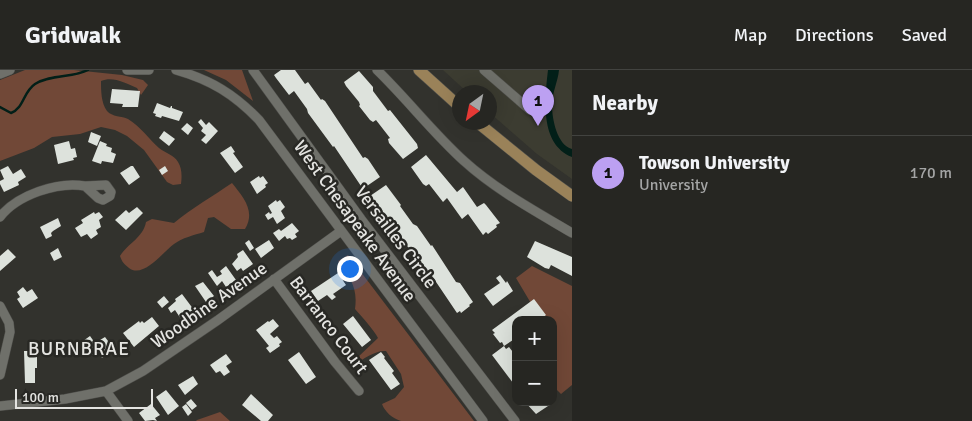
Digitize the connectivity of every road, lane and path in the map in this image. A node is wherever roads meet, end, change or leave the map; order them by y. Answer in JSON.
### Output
{"nodes":[{"id":1,"x":10,"y":70,"type":"edge"},
{"id":2,"x":127,"y":70,"type":"edge"},
{"id":3,"x":149,"y":70,"type":"edge"},
{"id":4,"x":176,"y":70,"type":"edge"},
{"id":5,"x":253,"y":70,"type":"edge"},
{"id":6,"x":378,"y":70,"type":"edge"},
{"id":7,"x":419,"y":70,"type":"edge"},
{"id":8,"x":484,"y":70,"type":"edge"},
{"id":9,"x":0,"y":74,"type":"edge"},
{"id":10,"x":452,"y":100,"type":"edge"},
{"id":11,"x":530,"y":110,"type":"dead end"},
{"id":12,"x":486,"y":130,"type":"edge"},
{"id":13,"x":85,"y":186,"type":"dead end"},
{"id":14,"x":572,"y":196,"type":"edge"},
{"id":15,"x":0,"y":217,"type":"edge"},
{"id":16,"x":341,"y":231,"type":"junction"},
{"id":17,"x":572,"y":233,"type":"edge"},
{"id":18,"x":274,"y":279,"type":"junction"},
{"id":19,"x":0,"y":306,"type":"edge"},
{"id":20,"x":0,"y":375,"type":"edge"},
{"id":21,"x":106,"y":391,"type":"junction"},
{"id":22,"x":359,"y":391,"type":"dead end"},
{"id":23,"x":0,"y":406,"type":"edge"},
{"id":24,"x":128,"y":421,"type":"edge"},
{"id":25,"x":483,"y":421,"type":"edge"},
{"id":26,"x":515,"y":421,"type":"edge"}],
"edges":[{"from":1,"to":9,"type":"street"},
{"from":2,"to":3,"type":"street"},
{"from":4,"to":16,"type":"street","name":"West Chesapeake Avenue"},
{"from":5,"to":26,"type":"street","name":"Versailles Circle"},
{"from":6,"to":17,"type":"street"},
{"from":7,"to":10,"type":"main road"},
{"from":8,"to":11,"type":"street"},
{"from":12,"to":14,"type":"main road"},
{"from":13,"to":15,"type":"street"},
{"from":16,"to":18,"type":"street","name":"Woodbine Avenue"},
{"from":16,"to":25,"type":"street","name":"West Chesapeake Avenue"},
{"from":18,"to":21,"type":"street","name":"Woodbine Avenue"},
{"from":18,"to":22,"type":"street","name":"Barranco Court"},
{"from":19,"to":20,"type":"street"},
{"from":21,"to":23,"type":"street","name":"Woodbine Avenue"},
{"from":21,"to":24,"type":"street"}]}
